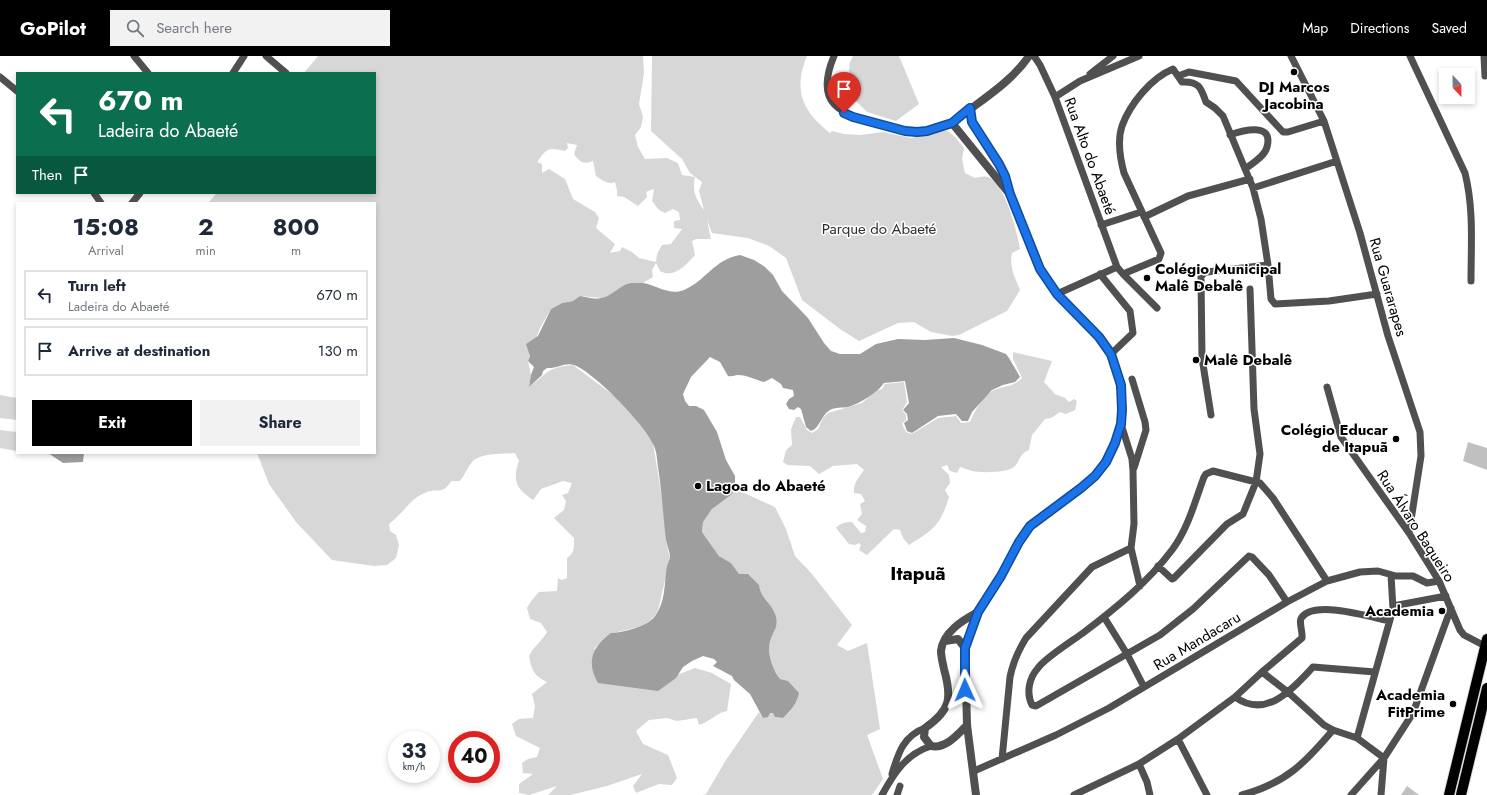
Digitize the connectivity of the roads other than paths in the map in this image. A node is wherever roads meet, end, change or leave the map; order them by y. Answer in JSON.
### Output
{"nodes":[{"id":1,"x":134,"y":56,"type":"edge"},
{"id":2,"x":244,"y":56,"type":"edge"},
{"id":3,"x":266,"y":56,"type":"edge"},
{"id":4,"x":834,"y":56,"type":"edge"},
{"id":5,"x":1029,"y":56,"type":"edge"},
{"id":6,"x":1034,"y":56,"type":"edge"},
{"id":7,"x":1113,"y":56,"type":"edge"},
{"id":8,"x":1139,"y":56,"type":"edge"},
{"id":9,"x":1291,"y":56,"type":"edge"},
{"id":10,"x":1410,"y":56,"type":"edge"},
{"id":11,"x":1484,"y":56,"type":"edge"},
{"id":12,"x":147,"y":72,"type":"edge"},
{"id":13,"x":234,"y":72,"type":"edge"},
{"id":14,"x":285,"y":72,"type":"edge"},
{"id":15,"x":1176,"y":73,"type":"junction"},
{"id":16,"x":1485,"y":76,"type":"dead end"},
{"id":17,"x":0,"y":77,"type":"edge"},
{"id":18,"x":1080,"y":81,"type":"junction"},
{"id":19,"x":16,"y":90,"type":"edge"},
{"id":20,"x":1055,"y":97,"type":"junction"},
{"id":21,"x":970,"y":108,"type":"junction"},
{"id":22,"x":1324,"y":121,"type":"junction"},
{"id":23,"x":952,"y":123,"type":"junction"},
{"id":24,"x":1230,"y":135,"type":"junction"},
{"id":25,"x":1337,"y":161,"type":"junction"},
{"id":26,"x":999,"y":164,"type":"junction"},
{"id":27,"x":1245,"y":169,"type":"junction"},
{"id":28,"x":990,"y":172,"type":"junction"},
{"id":29,"x":1250,"y":179,"type":"junction"},
{"id":30,"x":1253,"y":188,"type":"junction"},
{"id":31,"x":139,"y":194,"type":"edge"},
{"id":32,"x":1010,"y":194,"type":"junction"},
{"id":33,"x":133,"y":202,"type":"edge"},
{"id":34,"x":1143,"y":215,"type":"junction"},
{"id":35,"x":1102,"y":225,"type":"junction"},
{"id":36,"x":1268,"y":265,"type":"junction"},
{"id":37,"x":1117,"y":267,"type":"junction"},
{"id":38,"x":1100,"y":274,"type":"junction"},
{"id":39,"x":1123,"y":274,"type":"junction"},
{"id":40,"x":1470,"y":281,"type":"dead end"},
{"id":41,"x":1250,"y":289,"type":"dead end"},
{"id":42,"x":1057,"y":294,"type":"junction"},
{"id":43,"x":1376,"y":294,"type":"junction"},
{"id":44,"x":1157,"y":308,"type":"dead end"},
{"id":45,"x":1111,"y":354,"type":"junction"},
{"id":46,"x":1132,"y":379,"type":"dead end"},
{"id":47,"x":1327,"y":387,"type":"dead end"},
{"id":48,"x":1211,"y":415,"type":"dead end"},
{"id":49,"x":1121,"y":424,"type":"junction"},
{"id":50,"x":1133,"y":471,"type":"junction"},
{"id":51,"x":1256,"y":482,"type":"junction"},
{"id":52,"x":1409,"y":533,"type":"junction"},
{"id":53,"x":1131,"y":548,"type":"junction"},
{"id":54,"x":1158,"y":566,"type":"junction"},
{"id":55,"x":1391,"y":575,"type":"junction"},
{"id":56,"x":1327,"y":581,"type":"junction"},
{"id":57,"x":1439,"y":581,"type":"junction"},
{"id":58,"x":1140,"y":586,"type":"junction"},
{"id":59,"x":1446,"y":596,"type":"junction"},
{"id":60,"x":1287,"y":602,"type":"junction"},
{"id":61,"x":1393,"y":606,"type":"junction"},
{"id":62,"x":1451,"y":608,"type":"junction"},
{"id":63,"x":978,"y":612,"type":"junction"},
{"id":64,"x":1104,"y":617,"type":"junction"},
{"id":65,"x":1389,"y":621,"type":"junction"},
{"id":66,"x":945,"y":641,"type":"junction"},
{"id":67,"x":1486,"y":643,"type":"edge"},
{"id":68,"x":965,"y":648,"type":"junction"},
{"id":69,"x":1127,"y":654,"type":"junction"},
{"id":70,"x":1262,"y":672,"type":"junction"},
{"id":71,"x":1375,"y":672,"type":"junction"},
{"id":72,"x":1144,"y":687,"type":"junction"},
{"id":73,"x":1487,"y":688,"type":"edge"},
{"id":74,"x":1289,"y":693,"type":"junction"},
{"id":75,"x":1235,"y":697,"type":"junction"},
{"id":76,"x":1482,"y":724,"type":"edge"},
{"id":77,"x":967,"y":725,"type":"junction"},
{"id":78,"x":925,"y":728,"type":"junction"},
{"id":79,"x":1333,"y":730,"type":"junction"},
{"id":80,"x":1357,"y":738,"type":"junction"},
{"id":81,"x":1178,"y":739,"type":"junction"},
{"id":82,"x":931,"y":746,"type":"junction"},
{"id":83,"x":1002,"y":758,"type":"junction"},
{"id":84,"x":1384,"y":758,"type":"junction"},
{"id":85,"x":1139,"y":764,"type":"junction"},
{"id":86,"x":974,"y":771,"type":"junction"},
{"id":87,"x":891,"y":778,"type":"junction"},
{"id":88,"x":900,"y":786,"type":"dead end"},
{"id":89,"x":882,"y":795,"type":"edge"},
{"id":90,"x":897,"y":795,"type":"edge"},
{"id":91,"x":976,"y":795,"type":"edge"},
{"id":92,"x":1074,"y":795,"type":"edge"},
{"id":93,"x":1150,"y":795,"type":"edge"},
{"id":94,"x":1207,"y":795,"type":"edge"},
{"id":95,"x":1242,"y":795,"type":"edge"},
{"id":96,"x":1351,"y":795,"type":"edge"},
{"id":97,"x":1381,"y":795,"type":"edge"},
{"id":98,"x":1449,"y":795,"type":"edge"},
{"id":99,"x":1461,"y":795,"type":"edge"}],
"edges":[{"from":1,"to":12,"type":"street"},
{"from":2,"to":13,"type":"street"},
{"from":3,"to":14,"type":"street"},
{"from":4,"to":23,"type":"street"},
{"from":5,"to":21,"type":"street"},
{"from":6,"to":20,"type":"street","name":"Rua Alto do Abaeté"},
{"from":7,"to":18,"type":"street"},
{"from":8,"to":18,"type":"street"},
{"from":9,"to":22,"type":"street","name":"Rua Guararapes"},
{"from":10,"to":40,"type":"street"},
{"from":11,"to":16,"type":"street"},
{"from":15,"to":22,"type":"street"},
{"from":15,"to":24,"type":"street"},
{"from":15,"to":34,"type":"street"},
{"from":17,"to":19,"type":"street"},
{"from":18,"to":20,"type":"street"},
{"from":20,"to":35,"type":"street","name":"Rua Alto do Abaeté"},
{"from":21,"to":23,"type":"street"},
{"from":21,"to":26,"type":"street"},
{"from":22,"to":25,"type":"street","name":"Rua Guararapes"},
{"from":23,"to":28,"type":"street"},
{"from":24,"to":27,"type":"street"},
{"from":24,"to":27,"type":"street"},
{"from":25,"to":30,"type":"street"},
{"from":25,"to":43,"type":"street","name":"Rua Guararapes"},
{"from":26,"to":28,"type":"street"},
{"from":26,"to":32,"type":"street"},
{"from":27,"to":29,"type":"street"},
{"from":28,"to":32,"type":"street"},
{"from":29,"to":30,"type":"street"},
{"from":29,"to":34,"type":"street"},
{"from":30,"to":36,"type":"street"},
{"from":31,"to":33,"type":"street"},
{"from":32,"to":42,"type":"street"},
{"from":34,"to":35,"type":"street"},
{"from":34,"to":39,"type":"street"},
{"from":35,"to":37,"type":"street","name":"Rua Alto do Abaeté"},
{"from":36,"to":43,"type":"street"},
{"from":36,"to":48,"type":"street"},
{"from":37,"to":38,"type":"street"},
{"from":37,"to":39,"type":"street"},
{"from":38,"to":42,"type":"street"},
{"from":38,"to":45,"type":"street"},
{"from":39,"to":44,"type":"street"},
{"from":41,"to":51,"type":"street"},
{"from":42,"to":45,"type":"street"},
{"from":43,"to":52,"type":"street","name":"Rua Guararapes"},
{"from":45,"to":49,"type":"street"},
{"from":46,"to":50,"type":"street"},
{"from":47,"to":52,"type":"street","name":"Rua Álvaro Baqueiro"},
{"from":49,"to":50,"type":"street"},
{"from":49,"to":63,"type":"street"},
{"from":50,"to":53,"type":"street"},
{"from":51,"to":54,"type":"street"},
{"from":51,"to":54,"type":"street"},
{"from":51,"to":56,"type":"street"},
{"from":52,"to":57,"type":"street","name":"Rua Álvaro Baqueiro"},
{"from":53,"to":58,"type":"street"},
{"from":53,"to":83,"type":"street"},
{"from":54,"to":58,"type":"street"},
{"from":55,"to":56,"type":"street","name":"Rua Mandacaru"},
{"from":55,"to":57,"type":"street","name":"Rua Mandacaru"},
{"from":55,"to":61,"type":"street"},
{"from":56,"to":60,"type":"street","name":"Rua Mandacaru"},
{"from":57,"to":59,"type":"street","name":"Rua Álvaro Baqueiro"},
{"from":58,"to":64,"type":"street"},
{"from":59,"to":61,"type":"street"},
{"from":59,"to":62,"type":"street","name":"Rua Álvaro Baqueiro"},
{"from":60,"to":69,"type":"street"},
{"from":60,"to":72,"type":"street","name":"Rua Mandacaru"},
{"from":61,"to":65,"type":"street"},
{"from":62,"to":67,"type":"street","name":"Rua Álvaro Baqueiro"},
{"from":62,"to":84,"type":"street"},
{"from":63,"to":66,"type":"street"},
{"from":63,"to":68,"type":"street"},
{"from":64,"to":69,"type":"street"},
{"from":64,"to":69,"type":"street"},
{"from":65,"to":70,"type":"street"},
{"from":65,"to":71,"type":"street"},
{"from":66,"to":68,"type":"street"},
{"from":66,"to":78,"type":"street"},
{"from":67,"to":98,"type":"main road"},
{"from":68,"to":77,"type":"street"},
{"from":69,"to":72,"type":"street"},
{"from":70,"to":74,"type":"street"},
{"from":70,"to":75,"type":"street"},
{"from":71,"to":74,"type":"street"},
{"from":71,"to":80,"type":"street"},
{"from":72,"to":83,"type":"street","name":"Rua Mandacaru"},
{"from":73,"to":76,"type":"main road"},
{"from":74,"to":75,"type":"street"},
{"from":74,"to":79,"type":"street"},
{"from":75,"to":81,"type":"street"},
{"from":76,"to":99,"type":"main road"},
{"from":77,"to":82,"type":"street"},
{"from":77,"to":86,"type":"street"},
{"from":78,"to":82,"type":"street"},
{"from":78,"to":87,"type":"street"},
{"from":79,"to":80,"type":"street"},
{"from":79,"to":95,"type":"street"},
{"from":80,"to":84,"type":"street"},
{"from":81,"to":85,"type":"street"},
{"from":81,"to":94,"type":"street"},
{"from":82,"to":87,"type":"street"},
{"from":83,"to":86,"type":"street","name":"Rua Mandacaru"},
{"from":84,"to":96,"type":"street"},
{"from":84,"to":97,"type":"street"},
{"from":85,"to":92,"type":"street"},
{"from":85,"to":93,"type":"street"},
{"from":86,"to":91,"type":"street"},
{"from":87,"to":89,"type":"street"},
{"from":88,"to":90,"type":"street"}]}
